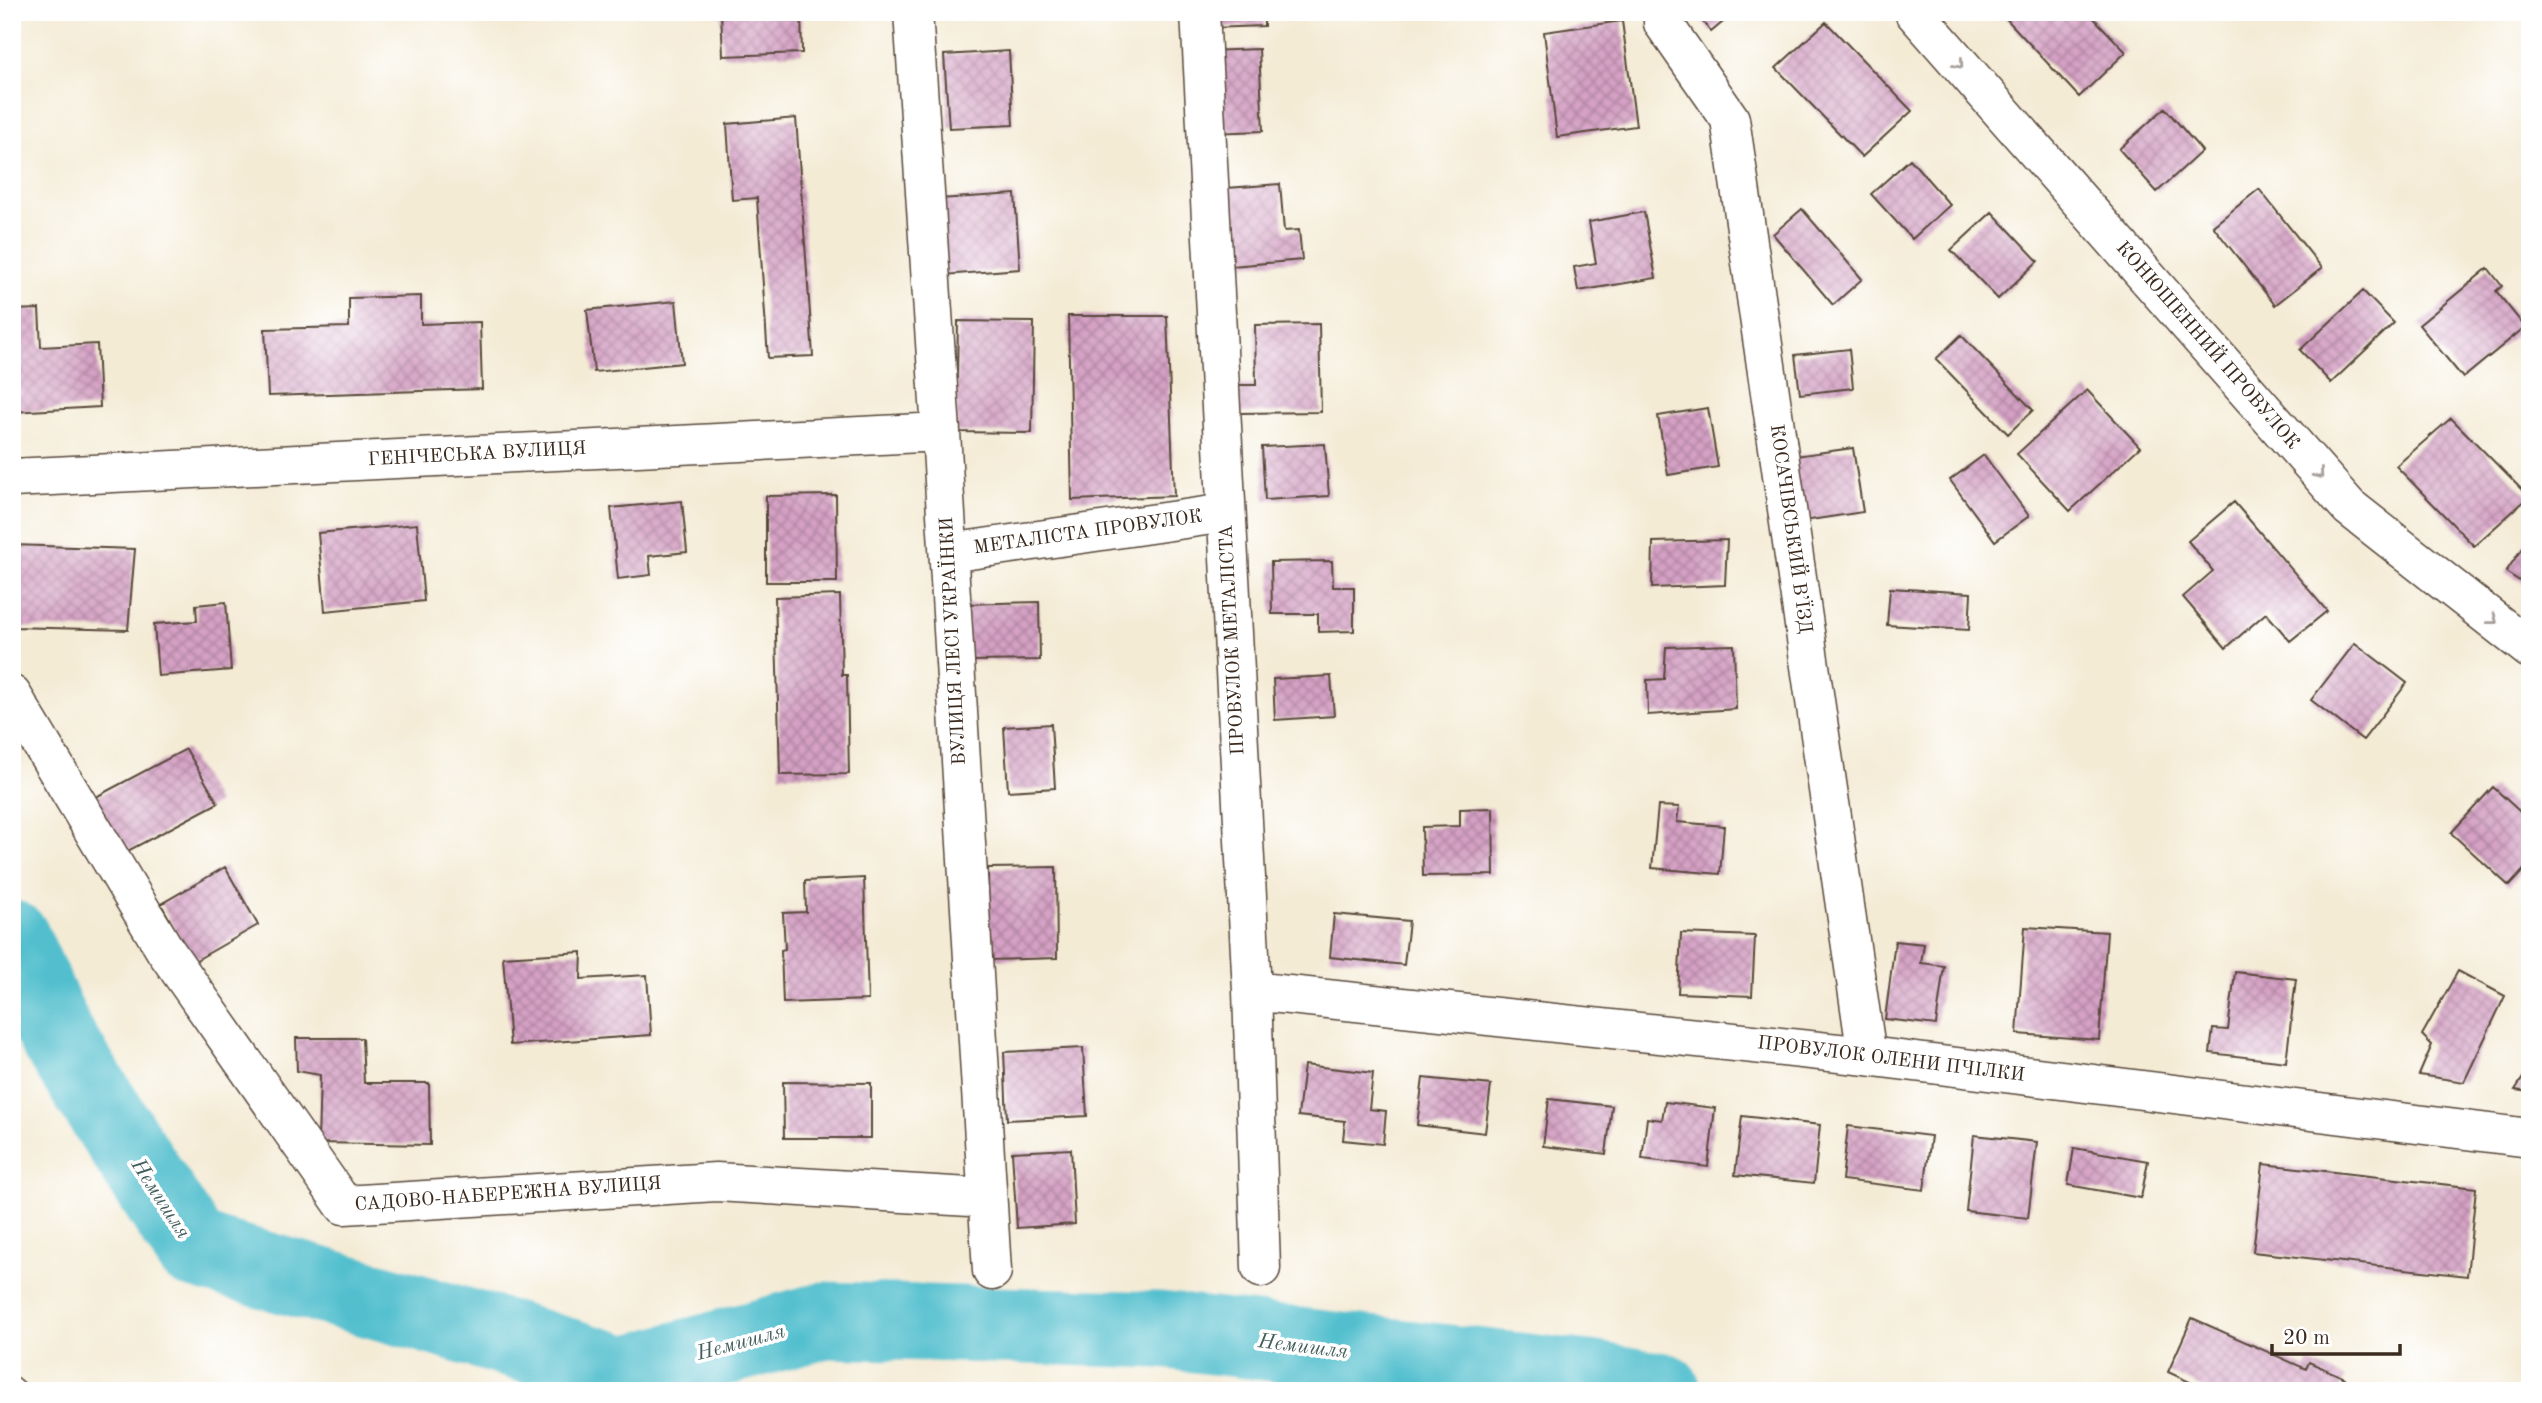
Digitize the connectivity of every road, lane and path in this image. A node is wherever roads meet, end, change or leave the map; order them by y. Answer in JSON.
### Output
{"nodes":[{"id":1,"x":913,"y":12,"type":"edge"},
{"id":2,"x":1200,"y":12,"type":"edge"},
{"id":3,"x":1914,"y":12,"type":"edge"},
{"id":4,"x":1663,"y":23,"type":"dead end"},
{"id":5,"x":942,"y":432,"type":"junction"},
{"id":6,"x":12,"y":478,"type":"edge"},
{"id":7,"x":1226,"y":513,"type":"junction"},
{"id":8,"x":949,"y":552,"type":"junction"},
{"id":9,"x":2530,"y":649,"type":"edge"},
{"id":10,"x":12,"y":695,"type":"edge"},
{"id":11,"x":1252,"y":992,"type":"junction"},
{"id":12,"x":1867,"y":1056,"type":"junction"},
{"id":13,"x":2530,"y":1138,"type":"edge"},
{"id":14,"x":987,"y":1198,"type":"junction"},
{"id":15,"x":1261,"y":1268,"type":"dead end"},
{"id":16,"x":992,"y":1271,"type":"dead end"},
{"id":17,"x":12,"y":1386,"type":"edge"},
{"id":18,"x":18,"y":1391,"type":"edge"}],
"edges":[{"from":1,"to":5,"type":"street","name":"ВУЛИЦЯ ЛЕСІ УКРАЇНКИ"},
{"from":2,"to":7,"type":"street","name":"ПРОВУЛОК МЕТАЛІСТА"},
{"from":3,"to":9,"type":"street","name":"КОНЮШЕННИЙ ПРОВУЛОК","one_way":true},
{"from":4,"to":12,"type":"street","name":"КОСАЧІВСЬКИЙ В’ЇЗД"},
{"from":5,"to":6,"type":"street","name":"ГЕНІЧЕСЬКА ВУЛИЦЯ"},
{"from":5,"to":8,"type":"street","name":"ВУЛИЦЯ ЛЕСІ УКРАЇНКИ"},
{"from":7,"to":8,"type":"street","name":"МЕТАЛІСТА ПРОВУЛОК"},
{"from":7,"to":11,"type":"street","name":"ПРОВУЛОК МЕТАЛІСТА"},
{"from":8,"to":14,"type":"street","name":"ВУЛИЦЯ ЛЕСІ УКРАЇНКИ"},
{"from":10,"to":14,"type":"street","name":"САДОВО-НАБЕРЕЖНА ВУЛИЦЯ"},
{"from":11,"to":12,"type":"street","name":"ПРОВУЛОК ОЛЕНИ ПЧІЛКИ"},
{"from":11,"to":15,"type":"street","name":"ПРОВУЛОК МЕТАЛІСТА"},
{"from":12,"to":13,"type":"street","name":"ПРОВУЛОК ОЛЕНИ ПЧІЛКИ"},
{"from":14,"to":16,"type":"street","name":"ВУЛИЦЯ ЛЕСІ УКРАЇНКИ"},
{"from":17,"to":18,"type":"lane"}]}
